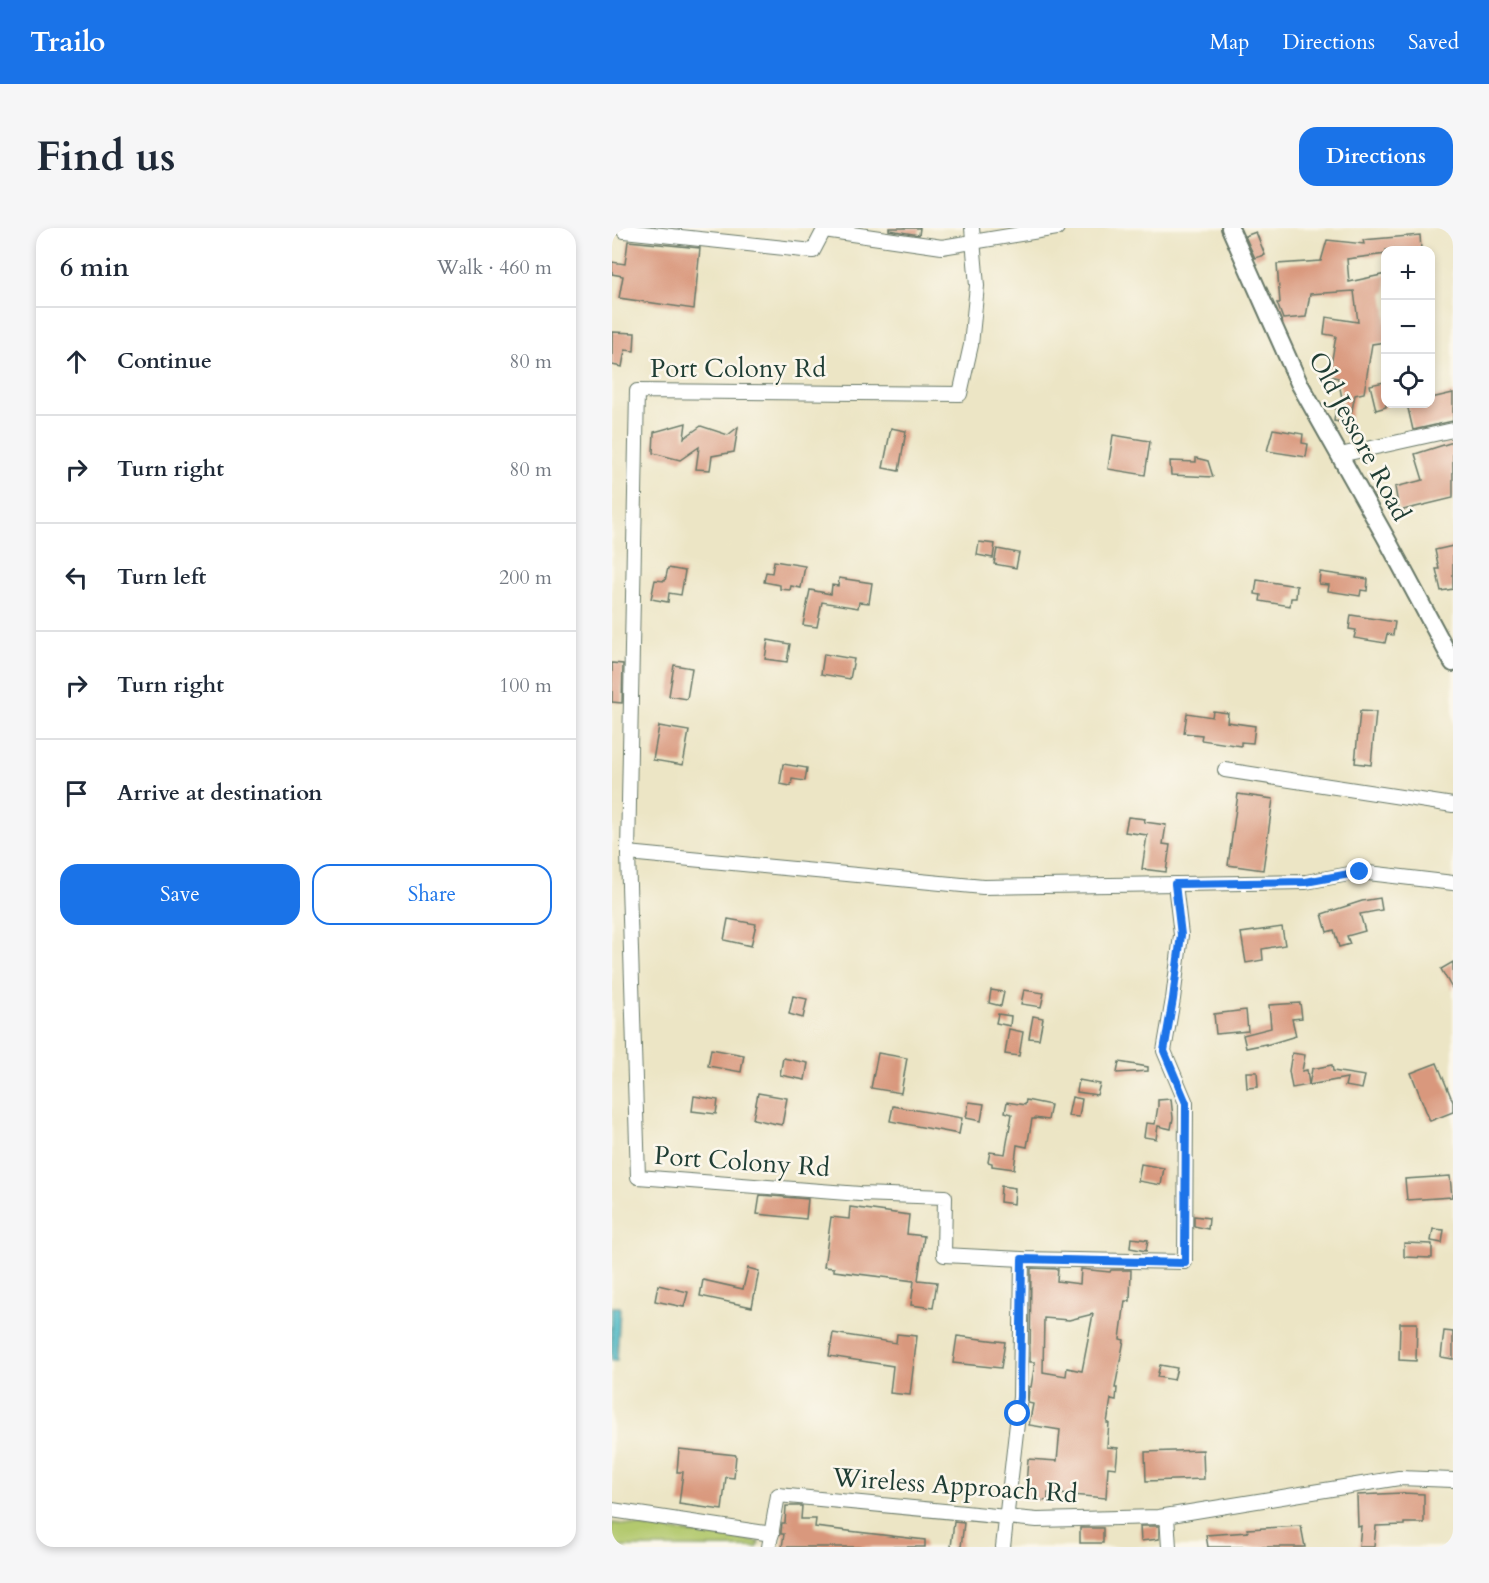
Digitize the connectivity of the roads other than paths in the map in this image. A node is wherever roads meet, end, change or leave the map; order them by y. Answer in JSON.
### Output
{"nodes":[{"id":1,"x":972,"y":228,"type":"edge"},
{"id":2,"x":1057,"y":228,"type":"edge"},
{"id":3,"x":1230,"y":228,"type":"edge"},
{"id":4,"x":624,"y":231,"type":"dead end"},
{"id":5,"x":974,"y":243,"type":"junction"},
{"id":6,"x":1453,"y":430,"type":"edge"},
{"id":7,"x":1340,"y":455,"type":"junction"},
{"id":8,"x":1453,"y":663,"type":"edge"},
{"id":9,"x":1225,"y":770,"type":"dead end"},
{"id":10,"x":1453,"y":805,"type":"edge"},
{"id":11,"x":628,"y":853,"type":"junction"},
{"id":12,"x":1453,"y":883,"type":"edge"},
{"id":13,"x":1175,"y":884,"type":"junction"},
{"id":14,"x":1022,"y":1259,"type":"junction"},
{"id":15,"x":1453,"y":1480,"type":"edge"},
{"id":16,"x":612,"y":1510,"type":"edge"},
{"id":17,"x":1167,"y":1516,"type":"junction"},
{"id":18,"x":1008,"y":1518,"type":"junction"},
{"id":19,"x":771,"y":1540,"type":"edge"},
{"id":20,"x":1003,"y":1547,"type":"edge"},
{"id":21,"x":1169,"y":1547,"type":"edge"}],
"edges":[{"from":1,"to":5,"type":"street","name":"Port Colony Rd"},
{"from":2,"to":5,"type":"street"},
{"from":3,"to":7,"type":"main road","name":"Old Jessore Road"},
{"from":4,"to":5,"type":"street"},
{"from":5,"to":11,"type":"street","name":"Port Colony Rd"},
{"from":6,"to":7,"type":"street"},
{"from":7,"to":8,"type":"main road","name":"Old Jessore Road"},
{"from":9,"to":10,"type":"street"},
{"from":11,"to":13,"type":"street"},
{"from":11,"to":14,"type":"street","name":"Port Colony Rd"},
{"from":12,"to":13,"type":"street"},
{"from":13,"to":14,"type":"street"},
{"from":14,"to":18,"type":"street"},
{"from":15,"to":17,"type":"street","name":"Wireless Approach Rd"},
{"from":16,"to":19,"type":"street"},
{"from":17,"to":18,"type":"street","name":"Wireless Approach Rd"},
{"from":17,"to":21,"type":"street"},
{"from":18,"to":19,"type":"street","name":"Wireless Approach Rd"},
{"from":18,"to":20,"type":"street"}]}
